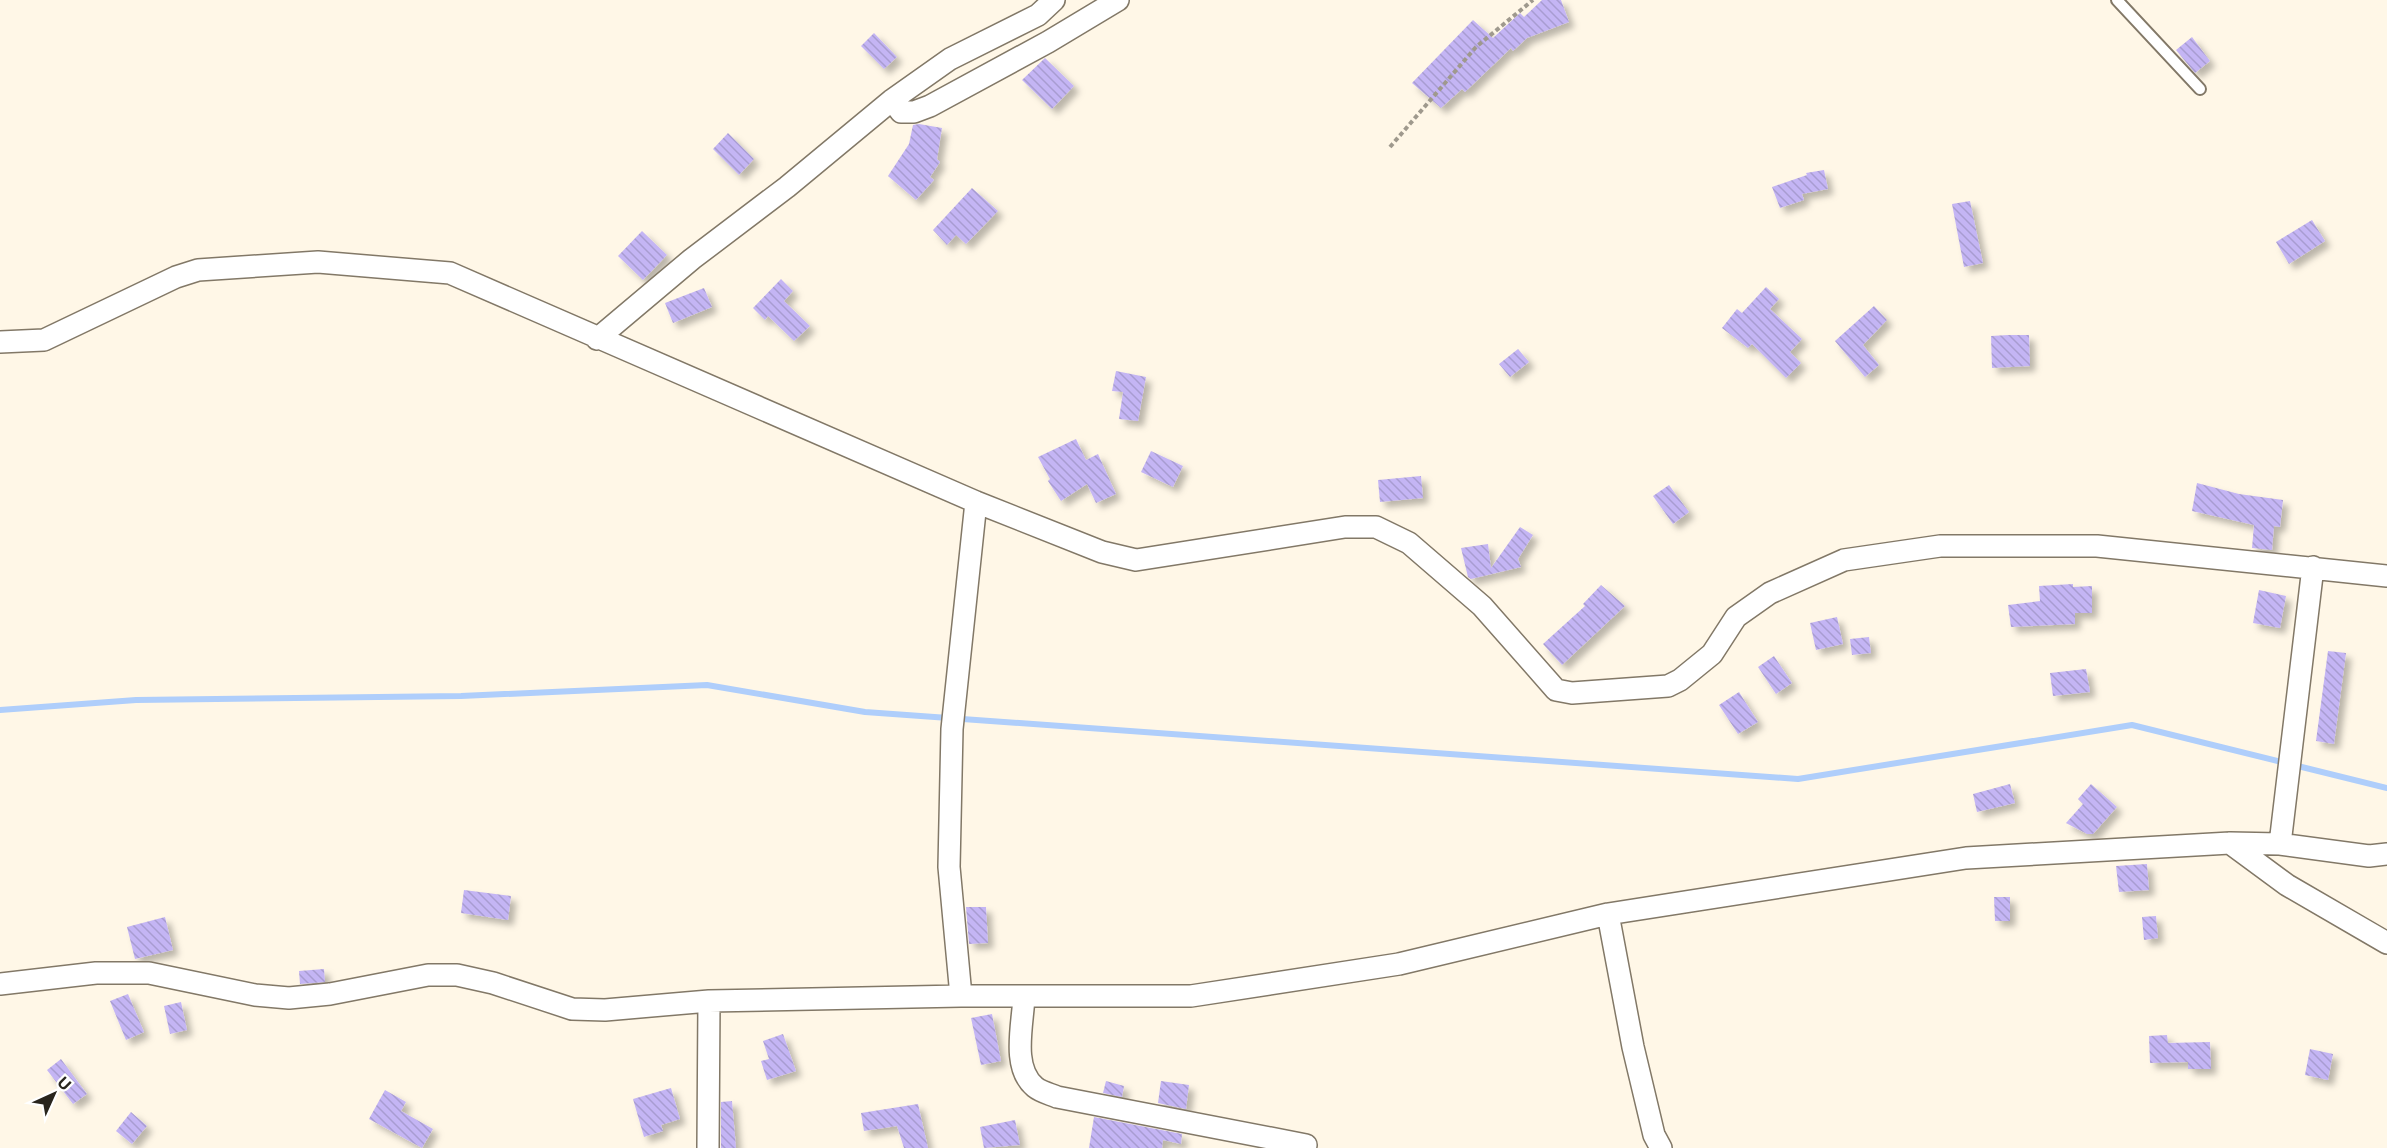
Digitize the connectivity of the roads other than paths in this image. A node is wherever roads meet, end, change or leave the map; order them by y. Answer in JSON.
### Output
{"nodes":[{"id":1,"x":1054,"y":0,"type":"edge"},
{"id":2,"x":1119,"y":0,"type":"edge"},
{"id":3,"x":2117,"y":0,"type":"edge"},
{"id":4,"x":2200,"y":89,"type":"dead end"},
{"id":5,"x":892,"y":100,"type":"junction"},
{"id":6,"x":597,"y":339,"type":"junction"},
{"id":7,"x":0,"y":342,"type":"edge"},
{"id":8,"x":976,"y":502,"type":"junction"},
{"id":9,"x":2313,"y":567,"type":"junction"},
{"id":10,"x":2387,"y":576,"type":"edge"},
{"id":11,"x":2230,"y":843,"type":"junction"},
{"id":12,"x":2280,"y":844,"type":"junction"},
{"id":13,"x":2387,"y":854,"type":"edge"},
{"id":14,"x":1608,"y":914,"type":"junction"},
{"id":15,"x":2387,"y":943,"type":"edge"},
{"id":16,"x":0,"y":984,"type":"edge"},
{"id":17,"x":961,"y":996,"type":"junction"},
{"id":18,"x":1024,"y":996,"type":"junction"},
{"id":19,"x":709,"y":1001,"type":"junction"},
{"id":20,"x":1306,"y":1145,"type":"dead end"},
{"id":21,"x":708,"y":1148,"type":"edge"},
{"id":22,"x":1661,"y":1148,"type":"edge"}],
"edges":[{"from":1,"to":5,"type":"street"},
{"from":2,"to":5,"type":"street"},
{"from":3,"to":4,"type":"lane"},
{"from":5,"to":6,"type":"street"},
{"from":6,"to":7,"type":"street"},
{"from":6,"to":8,"type":"street"},
{"from":8,"to":9,"type":"street"},
{"from":8,"to":17,"type":"street"},
{"from":9,"to":10,"type":"street"},
{"from":9,"to":12,"type":"street"},
{"from":11,"to":12,"type":"street"},
{"from":11,"to":14,"type":"street"},
{"from":11,"to":15,"type":"street"},
{"from":12,"to":13,"type":"street"},
{"from":14,"to":18,"type":"street"},
{"from":14,"to":22,"type":"street"},
{"from":16,"to":19,"type":"street"},
{"from":17,"to":18,"type":"street"},
{"from":17,"to":19,"type":"street"},
{"from":18,"to":20,"type":"street"},
{"from":19,"to":21,"type":"street"}]}
